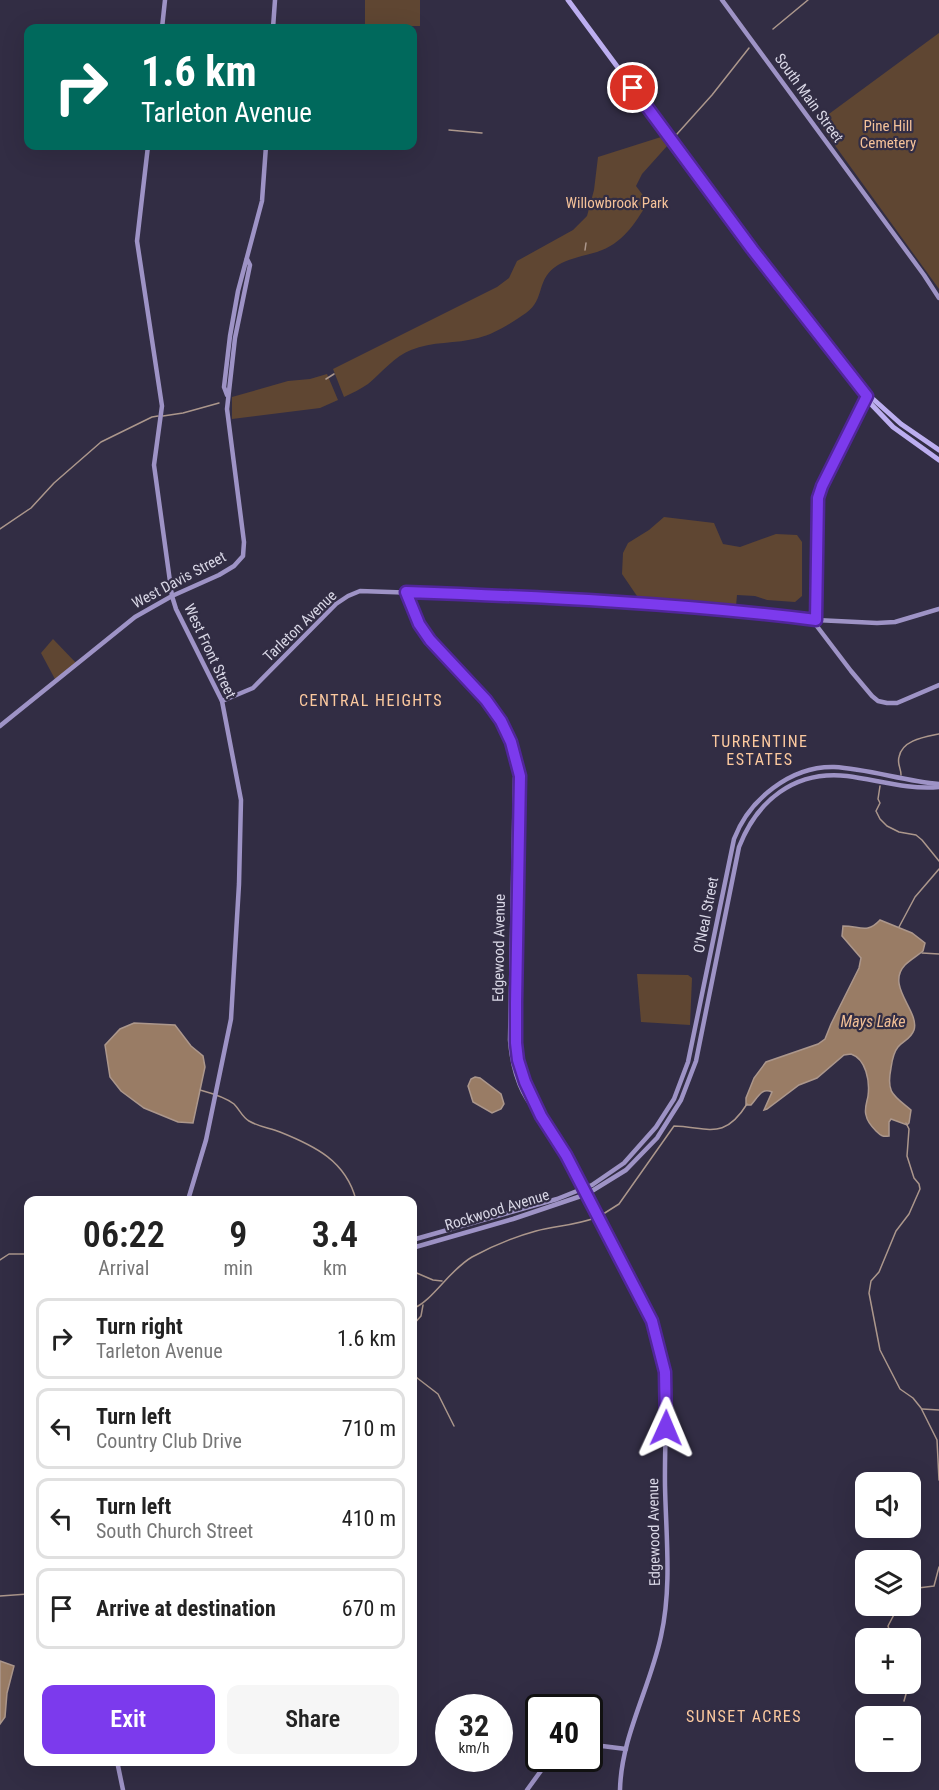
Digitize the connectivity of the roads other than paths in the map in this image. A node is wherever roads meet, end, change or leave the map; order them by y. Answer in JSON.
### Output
{"nodes":[{"id":1,"x":165,"y":0,"type":"edge"},
{"id":2,"x":275,"y":0,"type":"edge"},
{"id":3,"x":568,"y":0,"type":"edge"},
{"id":4,"x":723,"y":0,"type":"edge"},
{"id":5,"x":162,"y":24,"type":"edge"},
{"id":6,"x":273,"y":24,"type":"edge"},
{"id":7,"x":148,"y":150,"type":"edge"},
{"id":8,"x":266,"y":150,"type":"edge"},
{"id":9,"x":938,"y":295,"type":"edge"},
{"id":10,"x":869,"y":398,"type":"junction"},
{"id":11,"x":939,"y":450,"type":"edge"},
{"id":12,"x":939,"y":460,"type":"edge"},
{"id":13,"x":406,"y":592,"type":"junction"},
{"id":14,"x":172,"y":596,"type":"junction"},
{"id":15,"x":939,"y":609,"type":"edge"},
{"id":16,"x":816,"y":620,"type":"junction"},
{"id":17,"x":939,"y":685,"type":"edge"},
{"id":18,"x":222,"y":701,"type":"junction"},
{"id":19,"x":0,"y":726,"type":"edge"},
{"id":20,"x":939,"y":786,"type":"edge"},
{"id":21,"x":584,"y":1188,"type":"junction"},
{"id":22,"x":587,"y":1194,"type":"junction"},
{"id":23,"x":189,"y":1196,"type":"edge"},
{"id":24,"x":417,"y":1239,"type":"edge"},
{"id":25,"x":417,"y":1247,"type":"edge"},
{"id":26,"x":603,"y":1746,"type":"edge"},
{"id":27,"x":626,"y":1749,"type":"junction"},
{"id":28,"x":118,"y":1766,"type":"edge"},
{"id":29,"x":540,"y":1772,"type":"edge"},
{"id":30,"x":123,"y":1790,"type":"edge"},
{"id":31,"x":527,"y":1790,"type":"edge"},
{"id":32,"x":620,"y":1790,"type":"edge"}],
"edges":[{"from":1,"to":5,"type":"street"},
{"from":2,"to":6,"type":"street"},
{"from":3,"to":10,"type":"main road"},
{"from":4,"to":9,"type":"street","name":"South Main Street"},
{"from":7,"to":14,"type":"street","name":"West Front Street"},
{"from":8,"to":14,"type":"street","name":"West Davis Street"},
{"from":10,"to":11,"type":"main road"},
{"from":10,"to":12,"type":"main road"},
{"from":10,"to":16,"type":"street"},
{"from":13,"to":16,"type":"street","name":"Tarleton Avenue"},
{"from":13,"to":18,"type":"street","name":"Tarleton Avenue"},
{"from":13,"to":21,"type":"street","name":"Edgewood Avenue"},
{"from":14,"to":18,"type":"street","name":"West Front Street"},
{"from":14,"to":19,"type":"street","name":"West Davis Street"},
{"from":15,"to":16,"type":"street","name":"Tarleton Avenue"},
{"from":16,"to":17,"type":"street"},
{"from":18,"to":23,"type":"street","name":"West Front Street"},
{"from":20,"to":21,"type":"street","name":"O'Neal Street"},
{"from":20,"to":22,"type":"street","name":"O'Neal Street"},
{"from":21,"to":22,"type":"street","name":"Edgewood Avenue"},
{"from":21,"to":24,"type":"street","name":"Rockwood Avenue"},
{"from":22,"to":25,"type":"street","name":"Rockwood Avenue"},
{"from":22,"to":27,"type":"street","name":"Edgewood Avenue"},
{"from":26,"to":27,"type":"street"},
{"from":27,"to":32,"type":"street","name":"Edgewood Avenue"},
{"from":28,"to":30,"type":"street"},
{"from":29,"to":31,"type":"street"}]}
